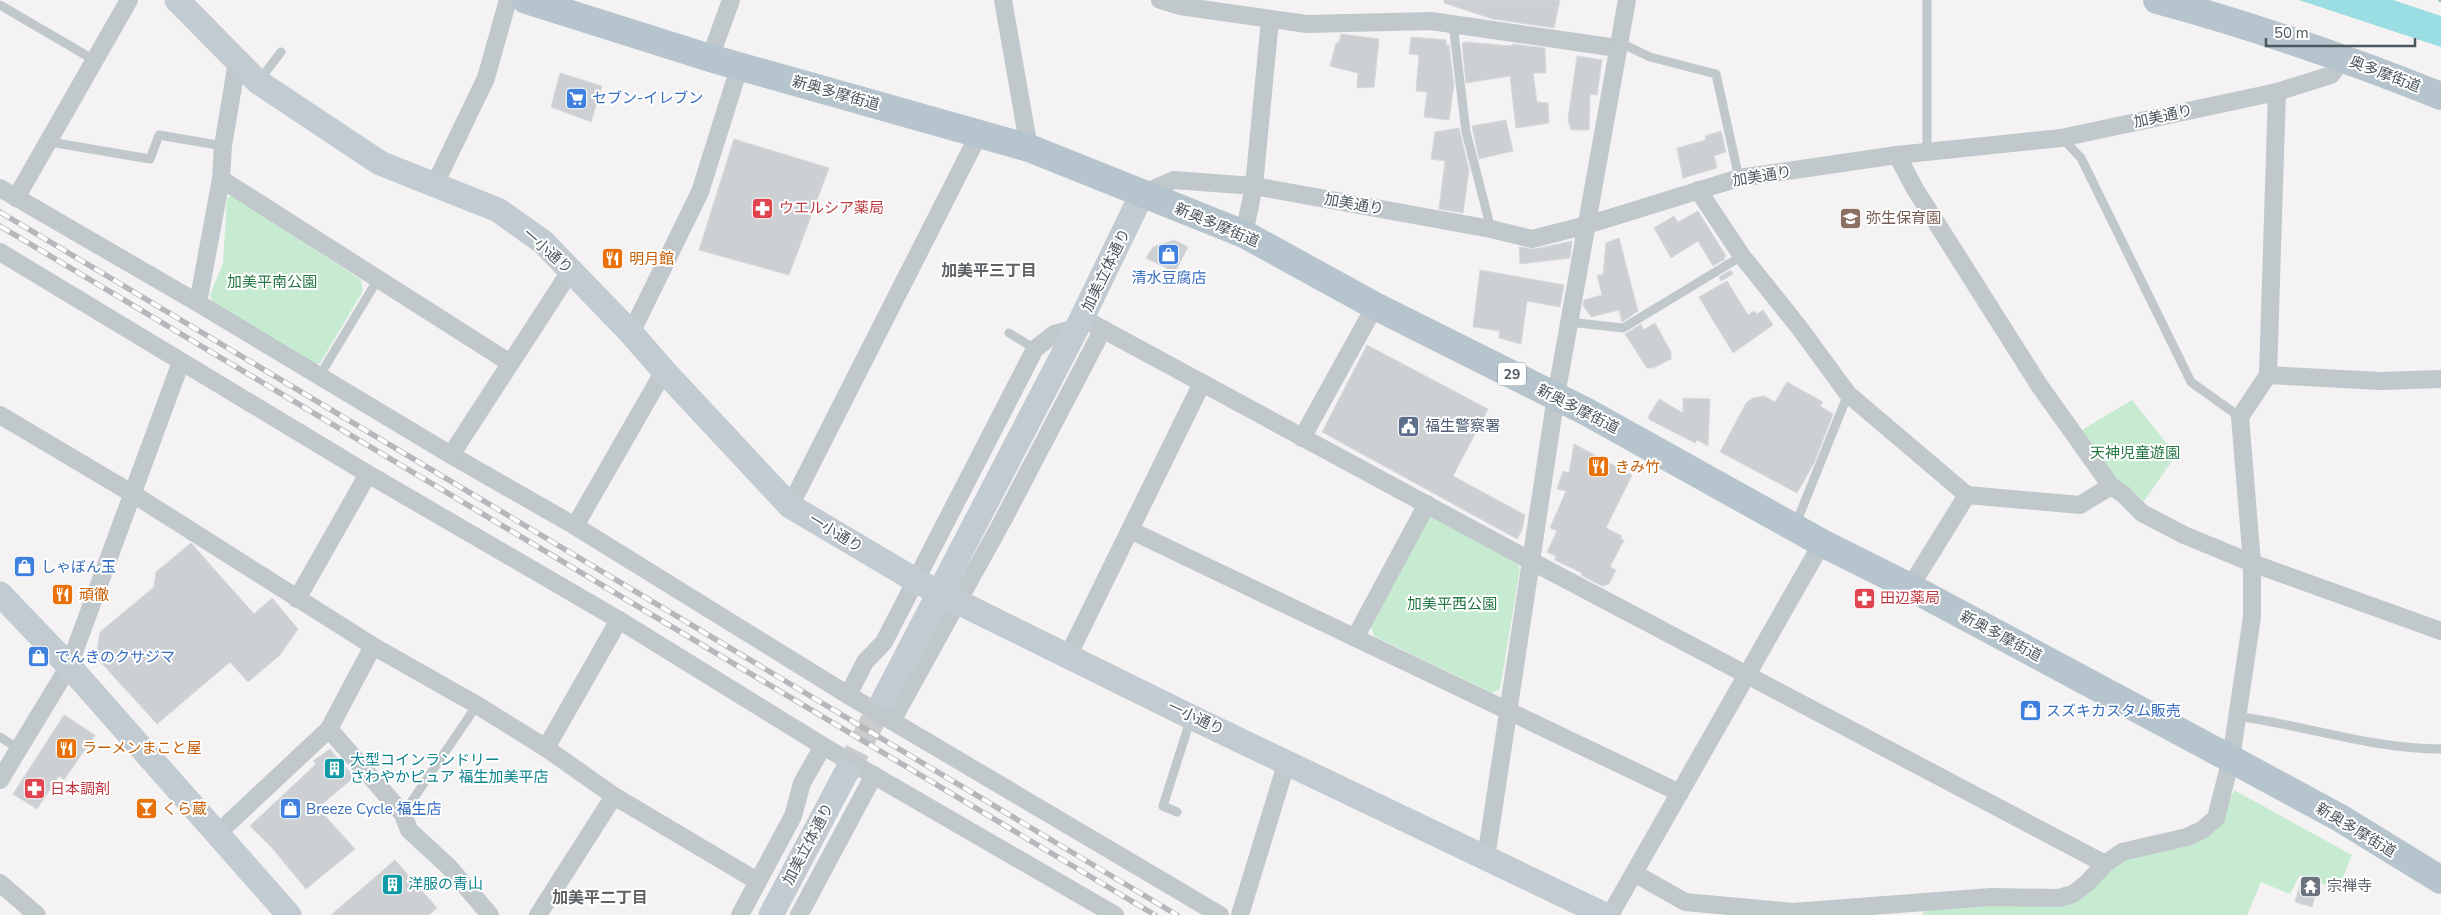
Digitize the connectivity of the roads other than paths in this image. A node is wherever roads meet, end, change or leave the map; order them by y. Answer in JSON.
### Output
{"nodes":[{"id":1,"x":129,"y":0,"type":"edge"},
{"id":2,"x":508,"y":0,"type":"edge"},
{"id":3,"x":526,"y":0,"type":"edge"},
{"id":4,"x":731,"y":0,"type":"edge"},
{"id":5,"x":1003,"y":0,"type":"edge"},
{"id":6,"x":1160,"y":0,"type":"edge"},
{"id":7,"x":1627,"y":0,"type":"edge"},
{"id":8,"x":1927,"y":0,"type":"edge"},
{"id":9,"x":2157,"y":0,"type":"edge"},
{"id":10,"x":180,"y":1,"type":"edge"},
{"id":11,"x":0,"y":5,"type":"edge"},
{"id":12,"x":1270,"y":20,"type":"junction"},
{"id":13,"x":1453,"y":24,"type":"junction"},
{"id":14,"x":1616,"y":48,"type":"junction"},
{"id":15,"x":281,"y":52,"type":"dead end"},
{"id":16,"x":710,"y":58,"type":"junction"},
{"id":17,"x":2343,"y":58,"type":"junction"},
{"id":18,"x":94,"y":60,"type":"junction"},
{"id":19,"x":237,"y":62,"type":"junction"},
{"id":20,"x":740,"y":65,"type":"junction"},
{"id":21,"x":258,"y":82,"type":"junction"},
{"id":22,"x":2277,"y":92,"type":"junction"},
{"id":23,"x":2441,"y":96,"type":"edge"},
{"id":24,"x":979,"y":134,"type":"junction"},
{"id":25,"x":2061,"y":138,"type":"junction"},
{"id":26,"x":50,"y":142,"type":"junction"},
{"id":27,"x":223,"y":146,"type":"junction"},
{"id":28,"x":1029,"y":148,"type":"junction"},
{"id":29,"x":1927,"y":152,"type":"junction"},
{"id":30,"x":1897,"y":155,"type":"junction"},
{"id":31,"x":1739,"y":178,"type":"junction"},
{"id":32,"x":221,"y":179,"type":"junction"},
{"id":33,"x":435,"y":184,"type":"junction"},
{"id":34,"x":1254,"y":186,"type":"junction"},
{"id":35,"x":0,"y":188,"type":"edge"},
{"id":36,"x":1698,"y":190,"type":"junction"},
{"id":37,"x":1142,"y":194,"type":"junction"},
{"id":38,"x":16,"y":198,"type":"junction"},
{"id":39,"x":1587,"y":225,"type":"junction"},
{"id":40,"x":1491,"y":229,"type":"junction"},
{"id":41,"x":1244,"y":234,"type":"junction"},
{"id":42,"x":0,"y":252,"type":"edge"},
{"id":43,"x":1742,"y":256,"type":"junction"},
{"id":44,"x":571,"y":270,"type":"junction"},
{"id":45,"x":378,"y":279,"type":"junction"},
{"id":46,"x":198,"y":304,"type":"junction"},
{"id":47,"x":1375,"y":306,"type":"junction"},
{"id":48,"x":1569,"y":322,"type":"junction"},
{"id":49,"x":1082,"y":330,"type":"junction"},
{"id":50,"x":631,"y":333,"type":"junction"},
{"id":51,"x":1009,"y":333,"type":"dead end"},
{"id":52,"x":1035,"y":349,"type":"junction"},
{"id":53,"x":181,"y":362,"type":"junction"},
{"id":54,"x":510,"y":363,"type":"junction"},
{"id":55,"x":664,"y":371,"type":"junction"},
{"id":56,"x":2268,"y":375,"type":"junction"},
{"id":57,"x":320,"y":376,"type":"junction"},
{"id":58,"x":2441,"y":378,"type":"edge"},
{"id":59,"x":1202,"y":383,"type":"junction"},
{"id":60,"x":1848,"y":394,"type":"junction"},
{"id":61,"x":1556,"y":396,"type":"junction"},
{"id":62,"x":0,"y":415,"type":"edge"},
{"id":63,"x":2240,"y":417,"type":"junction"},
{"id":64,"x":1302,"y":438,"type":"junction"},
{"id":65,"x":451,"y":456,"type":"junction"},
{"id":66,"x":368,"y":474,"type":"junction"},
{"id":67,"x":2112,"y":486,"type":"junction"},
{"id":68,"x":133,"y":494,"type":"junction"},
{"id":69,"x":1967,"y":495,"type":"junction"},
{"id":70,"x":1427,"y":504,"type":"junction"},
{"id":71,"x":790,"y":506,"type":"junction"},
{"id":72,"x":575,"y":526,"type":"junction"},
{"id":73,"x":1795,"y":527,"type":"junction"},
{"id":74,"x":1130,"y":530,"type":"junction"},
{"id":75,"x":1822,"y":543,"type":"junction"},
{"id":76,"x":1531,"y":561,"type":"junction"},
{"id":77,"x":2252,"y":563,"type":"junction"},
{"id":78,"x":920,"y":582,"type":"junction"},
{"id":79,"x":1910,"y":587,"type":"junction"},
{"id":80,"x":0,"y":594,"type":"edge"},
{"id":81,"x":298,"y":599,"type":"junction"},
{"id":82,"x":952,"y":599,"type":"junction"},
{"id":83,"x":619,"y":620,"type":"junction"},
{"id":84,"x":2441,"y":631,"type":"edge"},
{"id":85,"x":1356,"y":638,"type":"junction"},
{"id":86,"x":374,"y":646,"type":"junction"},
{"id":87,"x":1068,"y":656,"type":"junction"},
{"id":88,"x":69,"y":666,"type":"junction"},
{"id":89,"x":1747,"y":674,"type":"junction"},
{"id":90,"x":848,"y":695,"type":"junction"},
{"id":91,"x":885,"y":697,"type":"tunnel mouth"},
{"id":92,"x":477,"y":704,"type":"junction"},
{"id":93,"x":1508,"y":711,"type":"junction"},
{"id":94,"x":2236,"y":716,"type":"junction"},
{"id":95,"x":1191,"y":717,"type":"junction"},
{"id":96,"x":892,"y":721,"type":"junction"},
{"id":97,"x":329,"y":729,"type":"junction"},
{"id":98,"x":0,"y":737,"type":"edge"},
{"id":99,"x":824,"y":746,"type":"junction"},
{"id":100,"x":546,"y":748,"type":"junction"},
{"id":101,"x":19,"y":749,"type":"junction"},
{"id":102,"x":2441,"y":749,"type":"edge"},
{"id":103,"x":2231,"y":759,"type":"junction"},
{"id":104,"x":1287,"y":761,"type":"junction"},
{"id":105,"x":846,"y":773,"type":"tunnel mouth"},
{"id":106,"x":874,"y":775,"type":"junction"},
{"id":107,"x":0,"y":780,"type":"edge"},
{"id":108,"x":1680,"y":793,"type":"junction"},
{"id":109,"x":614,"y":796,"type":"junction"},
{"id":110,"x":1177,"y":812,"type":"dead end"},
{"id":111,"x":403,"y":814,"type":"junction"},
{"id":112,"x":218,"y":833,"type":"junction"},
{"id":113,"x":1486,"y":858,"type":"junction"},
{"id":114,"x":2105,"y":864,"type":"junction"},
{"id":115,"x":1634,"y":873,"type":"junction"},
{"id":116,"x":2441,"y":880,"type":"edge"},
{"id":117,"x":757,"y":881,"type":"junction"},
{"id":118,"x":0,"y":883,"type":"edge"},
{"id":119,"x":805,"y":913,"type":"edge"},
{"id":120,"x":37,"y":915,"type":"edge"},
{"id":121,"x":289,"y":915,"type":"edge"},
{"id":122,"x":490,"y":915,"type":"edge"},
{"id":123,"x":538,"y":915,"type":"edge"},
{"id":124,"x":740,"y":915,"type":"edge"},
{"id":125,"x":771,"y":915,"type":"edge"},
{"id":126,"x":1115,"y":915,"type":"edge"},
{"id":127,"x":1220,"y":915,"type":"edge"},
{"id":128,"x":1240,"y":915,"type":"edge"},
{"id":129,"x":1605,"y":915,"type":"edge"},
{"id":130,"x":1610,"y":915,"type":"edge"}],
"edges":[{"from":1,"to":18,"type":"street"},
{"from":2,"to":33,"type":"street"},
{"from":3,"to":16,"type":"main road","name":"新奥多摩街道","number":"29"},
{"from":4,"to":16,"type":"street"},
{"from":5,"to":28,"type":"street"},
{"from":6,"to":12,"type":"street"},
{"from":7,"to":14,"type":"street"},
{"from":8,"to":29,"type":"lane"},
{"from":9,"to":17,"type":"main road","name":"奥多摩街道"},
{"from":10,"to":19,"type":"street","name":"一小通り"},
{"from":11,"to":18,"type":"lane"},
{"from":12,"to":13,"type":"street"},
{"from":12,"to":34,"type":"street"},
{"from":13,"to":14,"type":"street"},
{"from":13,"to":40,"type":"lane"},
{"from":14,"to":31,"type":"lane"},
{"from":14,"to":39,"type":"street"},
{"from":15,"to":21,"type":"lane"},
{"from":16,"to":20,"type":"main road","name":"新奥多摩街道","number":"29"},
{"from":17,"to":22,"type":"street","name":"加美通り"},
{"from":17,"to":23,"type":"main road","name":"奥多摩街道"},
{"from":18,"to":26,"type":"street"},
{"from":19,"to":21,"type":"street","name":"一小通り"},
{"from":19,"to":27,"type":"street"},
{"from":20,"to":24,"type":"main road","name":"新奥多摩街道","number":"29"},
{"from":20,"to":50,"type":"street"},
{"from":21,"to":33,"type":"street","name":"一小通り"},
{"from":22,"to":25,"type":"street","name":"加美通り"},
{"from":22,"to":56,"type":"street"},
{"from":24,"to":28,"type":"main road","name":"新奥多摩街道","number":"29"},
{"from":24,"to":71,"type":"street"},
{"from":25,"to":29,"type":"street","name":"加美通り"},
{"from":25,"to":63,"type":"lane"},
{"from":26,"to":27,"type":"lane"},
{"from":26,"to":38,"type":"street"},
{"from":27,"to":32,"type":"street"},
{"from":28,"to":37,"type":"main road","name":"新奥多摩街道","number":"29"},
{"from":29,"to":30,"type":"street","name":"加美通り"},
{"from":30,"to":31,"type":"street","name":"加美通り"},
{"from":30,"to":67,"type":"street"},
{"from":31,"to":36,"type":"street","name":"加美通り"},
{"from":32,"to":45,"type":"street"},
{"from":32,"to":46,"type":"street"},
{"from":33,"to":44,"type":"street","name":"一小通り"},
{"from":34,"to":37,"type":"street","name":"加美通り"},
{"from":34,"to":40,"type":"street","name":"加美通り"},
{"from":34,"to":41,"type":"street"},
{"from":35,"to":38,"type":"street"},
{"from":36,"to":39,"type":"street","name":"加美通り"},
{"from":36,"to":43,"type":"street"},
{"from":37,"to":41,"type":"main road","name":"新奥多摩街道","number":"29"},
{"from":37,"to":49,"type":"street","name":"加美立体通り"},
{"from":38,"to":46,"type":"street"},
{"from":39,"to":40,"type":"street","name":"加美通り"},
{"from":39,"to":48,"type":"street"},
{"from":41,"to":47,"type":"main road","name":"新奥多摩街道","number":"29"},
{"from":42,"to":53,"type":"street"},
{"from":43,"to":48,"type":"lane"},
{"from":43,"to":60,"type":"street"},
{"from":44,"to":50,"type":"street","name":"一小通り"},
{"from":44,"to":54,"type":"street"},
{"from":45,"to":54,"type":"street"},
{"from":45,"to":57,"type":"lane"},
{"from":46,"to":57,"type":"street"},
{"from":47,"to":61,"type":"main road","name":"新奥多摩街道","number":"29"},
{"from":47,"to":64,"type":"street"},
{"from":48,"to":61,"type":"street"},
{"from":49,"to":52,"type":"street"},
{"from":49,"to":59,"type":"street"},
{"from":49,"to":82,"type":"street"},
{"from":49,"to":91,"type":"street","name":"加美立体通り"},
{"from":50,"to":55,"type":"street","name":"一小通り"},
{"from":51,"to":52,"type":"lane"},
{"from":52,"to":78,"type":"street"},
{"from":53,"to":66,"type":"street"},
{"from":53,"to":68,"type":"street"},
{"from":54,"to":65,"type":"street"},
{"from":55,"to":71,"type":"street","name":"一小通り"},
{"from":55,"to":72,"type":"street"},
{"from":56,"to":58,"type":"street"},
{"from":56,"to":63,"type":"street"},
{"from":57,"to":65,"type":"street"},
{"from":59,"to":64,"type":"street"},
{"from":59,"to":74,"type":"street"},
{"from":60,"to":69,"type":"street"},
{"from":60,"to":73,"type":"lane"},
{"from":61,"to":73,"type":"main road","name":"新奥多摩街道","number":"29"},
{"from":61,"to":76,"type":"street"},
{"from":62,"to":68,"type":"street"},
{"from":63,"to":77,"type":"street"},
{"from":64,"to":70,"type":"street"},
{"from":65,"to":72,"type":"street"},
{"from":66,"to":81,"type":"street"},
{"from":66,"to":83,"type":"street"},
{"from":67,"to":69,"type":"street"},
{"from":67,"to":77,"type":"street"},
{"from":68,"to":81,"type":"street"},
{"from":68,"to":88,"type":"street"},
{"from":69,"to":79,"type":"street"},
{"from":70,"to":76,"type":"street"},
{"from":70,"to":85,"type":"street"},
{"from":71,"to":78,"type":"street","name":"一小通り"},
{"from":72,"to":90,"type":"street"},
{"from":73,"to":75,"type":"main road","name":"新奥多摩街道","number":"29"},
{"from":74,"to":85,"type":"street"},
{"from":74,"to":87,"type":"street"},
{"from":75,"to":79,"type":"main road","name":"新奥多摩街道","number":"29"},
{"from":75,"to":89,"type":"street"},
{"from":76,"to":89,"type":"street"},
{"from":76,"to":93,"type":"street"},
{"from":77,"to":84,"type":"street"},
{"from":77,"to":94,"type":"street"},
{"from":78,"to":82,"type":"street","name":"一小通り"},
{"from":78,"to":90,"type":"street"},
{"from":79,"to":103,"type":"main road","name":"新奥多摩街道","number":"29"},
{"from":80,"to":88,"type":"street"},
{"from":81,"to":86,"type":"street"},
{"from":82,"to":87,"type":"street","name":"一小通り"},
{"from":82,"to":96,"type":"street"},
{"from":83,"to":99,"type":"street"},
{"from":83,"to":100,"type":"street"},
{"from":85,"to":93,"type":"street"},
{"from":86,"to":92,"type":"street"},
{"from":86,"to":97,"type":"street"},
{"from":87,"to":95,"type":"street","name":"一小通り"},
{"from":88,"to":101,"type":"street"},
{"from":88,"to":112,"type":"street"},
{"from":89,"to":108,"type":"street"},
{"from":89,"to":114,"type":"street"},
{"from":90,"to":96,"type":"street"},
{"from":92,"to":100,"type":"street"},
{"from":92,"to":111,"type":"lane"},
{"from":93,"to":108,"type":"street"},
{"from":93,"to":113,"type":"street"},
{"from":94,"to":102,"type":"lane"},
{"from":94,"to":103,"type":"street"},
{"from":95,"to":104,"type":"street","name":"一小通り"},
{"from":95,"to":110,"type":"lane"},
{"from":96,"to":127,"type":"street"},
{"from":97,"to":111,"type":"street"},
{"from":97,"to":112,"type":"street"},
{"from":98,"to":101,"type":"lane"},
{"from":99,"to":106,"type":"street"},
{"from":99,"to":117,"type":"street"},
{"from":100,"to":109,"type":"street"},
{"from":101,"to":107,"type":"street"},
{"from":103,"to":114,"type":"street"},
{"from":103,"to":116,"type":"main road","name":"新奥多摩街道","number":"29"},
{"from":104,"to":113,"type":"street","name":"一小通り"},
{"from":104,"to":128,"type":"street"},
{"from":105,"to":125,"type":"street","name":"加美立体通り"},
{"from":106,"to":119,"type":"street"},
{"from":106,"to":126,"type":"street"},
{"from":108,"to":115,"type":"street"},
{"from":109,"to":117,"type":"street"},
{"from":109,"to":123,"type":"street"},
{"from":111,"to":122,"type":"street"},
{"from":112,"to":121,"type":"street"},
{"from":113,"to":129,"type":"street","name":"一小通り"},
{"from":114,"to":115,"type":"street"},
{"from":115,"to":130,"type":"street"},
{"from":117,"to":124,"type":"street"},
{"from":118,"to":120,"type":"street"}]}
